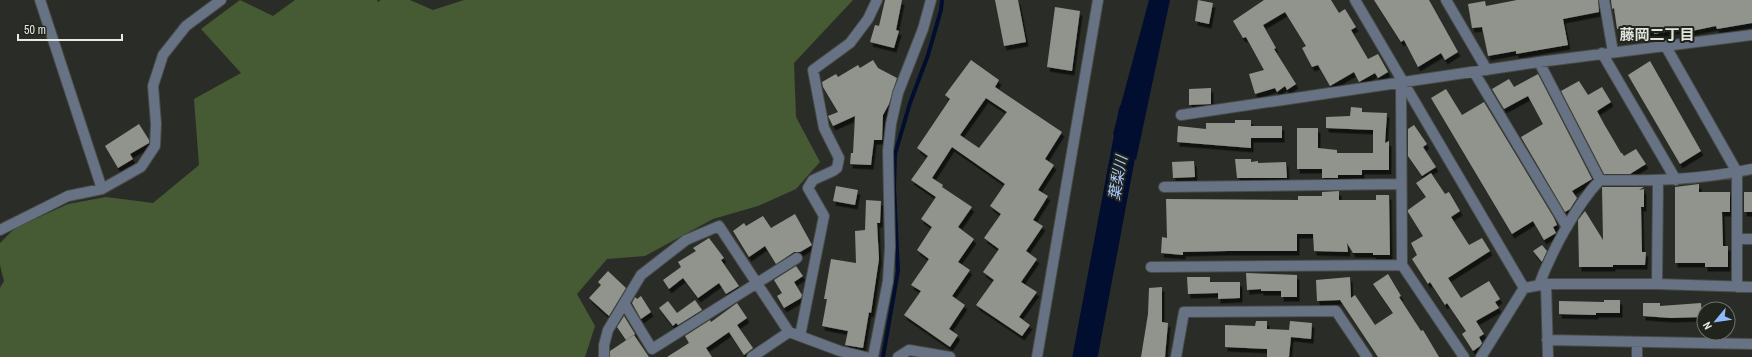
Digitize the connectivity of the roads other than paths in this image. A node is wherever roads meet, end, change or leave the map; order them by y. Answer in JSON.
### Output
{"nodes":[{"id":1,"x":40,"y":0,"type":"edge"},
{"id":2,"x":221,"y":0,"type":"edge"},
{"id":3,"x":877,"y":0,"type":"edge"},
{"id":4,"x":931,"y":0,"type":"edge"},
{"id":5,"x":1098,"y":0,"type":"edge"},
{"id":6,"x":1355,"y":0,"type":"edge"},
{"id":7,"x":1447,"y":0,"type":"edge"},
{"id":8,"x":1604,"y":0,"type":"edge"},
{"id":9,"x":1752,"y":35,"type":"edge"},
{"id":10,"x":1665,"y":45,"type":"junction"},
{"id":11,"x":1613,"y":52,"type":"junction"},
{"id":12,"x":1602,"y":53,"type":"junction"},
{"id":13,"x":1539,"y":62,"type":"junction"},
{"id":14,"x":1487,"y":70,"type":"junction"},
{"id":15,"x":1474,"y":72,"type":"junction"},
{"id":16,"x":1402,"y":83,"type":"junction"},
{"id":17,"x":1181,"y":115,"type":"dead end"},
{"id":18,"x":1752,"y":169,"type":"edge"},
{"id":19,"x":1737,"y":172,"type":"junction"},
{"id":20,"x":1600,"y":180,"type":"junction"},
{"id":21,"x":1676,"y":180,"type":"junction"},
{"id":22,"x":1658,"y":181,"type":"junction"},
{"id":23,"x":1401,"y":184,"type":"junction"},
{"id":24,"x":1164,"y":187,"type":"dead end"},
{"id":25,"x":102,"y":189,"type":"junction"},
{"id":26,"x":1567,"y":227,"type":"junction"},
{"id":27,"x":0,"y":230,"type":"edge"},
{"id":28,"x":1737,"y":239,"type":"junction"},
{"id":29,"x":1752,"y":239,"type":"edge"},
{"id":30,"x":797,"y":258,"type":"dead end"},
{"id":31,"x":1402,"y":266,"type":"junction"},
{"id":32,"x":1151,"y":267,"type":"dead end"},
{"id":33,"x":757,"y":283,"type":"junction"},
{"id":34,"x":1657,"y":284,"type":"junction"},
{"id":35,"x":1542,"y":285,"type":"junction"},
{"id":36,"x":1737,"y":287,"type":"junction"},
{"id":37,"x":1752,"y":287,"type":"edge"},
{"id":38,"x":1524,"y":288,"type":"junction"},
{"id":39,"x":624,"y":303,"type":"junction"},
{"id":40,"x":789,"y":332,"type":"junction"},
{"id":41,"x":800,"y":336,"type":"junction"},
{"id":42,"x":1547,"y":340,"type":"junction"},
{"id":43,"x":1637,"y":342,"type":"junction"},
{"id":44,"x":1752,"y":344,"type":"edge"},
{"id":45,"x":839,"y":354,"type":"edge"},
{"id":46,"x":604,"y":357,"type":"edge"},
{"id":47,"x":752,"y":357,"type":"edge"},
{"id":48,"x":866,"y":357,"type":"edge"},
{"id":49,"x":872,"y":357,"type":"edge"},
{"id":50,"x":898,"y":357,"type":"edge"},
{"id":51,"x":950,"y":357,"type":"edge"},
{"id":52,"x":1037,"y":357,"type":"edge"},
{"id":53,"x":1176,"y":357,"type":"edge"},
{"id":54,"x":1367,"y":357,"type":"edge"},
{"id":55,"x":1464,"y":357,"type":"edge"},
{"id":56,"x":1481,"y":357,"type":"edge"},
{"id":57,"x":1548,"y":357,"type":"edge"},
{"id":58,"x":1637,"y":357,"type":"edge"}],
"edges":[{"from":1,"to":25,"type":"street"},
{"from":2,"to":25,"type":"street"},
{"from":3,"to":41,"type":"street"},
{"from":4,"to":49,"type":"street"},
{"from":5,"to":52,"type":"street"},
{"from":6,"to":16,"type":"street"},
{"from":7,"to":14,"type":"street"},
{"from":8,"to":11,"type":"street"},
{"from":9,"to":10,"type":"street"},
{"from":10,"to":11,"type":"street"},
{"from":10,"to":19,"type":"street"},
{"from":11,"to":12,"type":"street"},
{"from":12,"to":13,"type":"street"},
{"from":12,"to":21,"type":"street"},
{"from":13,"to":14,"type":"street"},
{"from":13,"to":20,"type":"street"},
{"from":14,"to":15,"type":"street"},
{"from":15,"to":16,"type":"street"},
{"from":15,"to":26,"type":"street"},
{"from":16,"to":17,"type":"street"},
{"from":16,"to":23,"type":"street"},
{"from":16,"to":38,"type":"street"},
{"from":18,"to":19,"type":"street"},
{"from":19,"to":21,"type":"street"},
{"from":19,"to":28,"type":"street"},
{"from":20,"to":22,"type":"street"},
{"from":20,"to":26,"type":"street"},
{"from":21,"to":22,"type":"street"},
{"from":22,"to":34,"type":"street"},
{"from":23,"to":24,"type":"street"},
{"from":23,"to":31,"type":"street"},
{"from":25,"to":27,"type":"street"},
{"from":26,"to":35,"type":"street"},
{"from":28,"to":29,"type":"street"},
{"from":28,"to":36,"type":"street"},
{"from":30,"to":33,"type":"street"},
{"from":31,"to":32,"type":"street"},
{"from":31,"to":55,"type":"street"},
{"from":33,"to":39,"type":"street"},
{"from":33,"to":39,"type":"street"},
{"from":33,"to":40,"type":"street"},
{"from":34,"to":35,"type":"street"},
{"from":34,"to":36,"type":"street"},
{"from":35,"to":38,"type":"street"},
{"from":35,"to":42,"type":"street"},
{"from":36,"to":37,"type":"street"},
{"from":38,"to":56,"type":"street"},
{"from":39,"to":46,"type":"street"},
{"from":40,"to":41,"type":"street"},
{"from":40,"to":47,"type":"street"},
{"from":41,"to":45,"type":"street"},
{"from":42,"to":43,"type":"street"},
{"from":42,"to":57,"type":"street"},
{"from":43,"to":44,"type":"street"},
{"from":43,"to":58,"type":"street"},
{"from":45,"to":48,"type":"street"},
{"from":50,"to":51,"type":"street"},
{"from":53,"to":54,"type":"street"}]}
